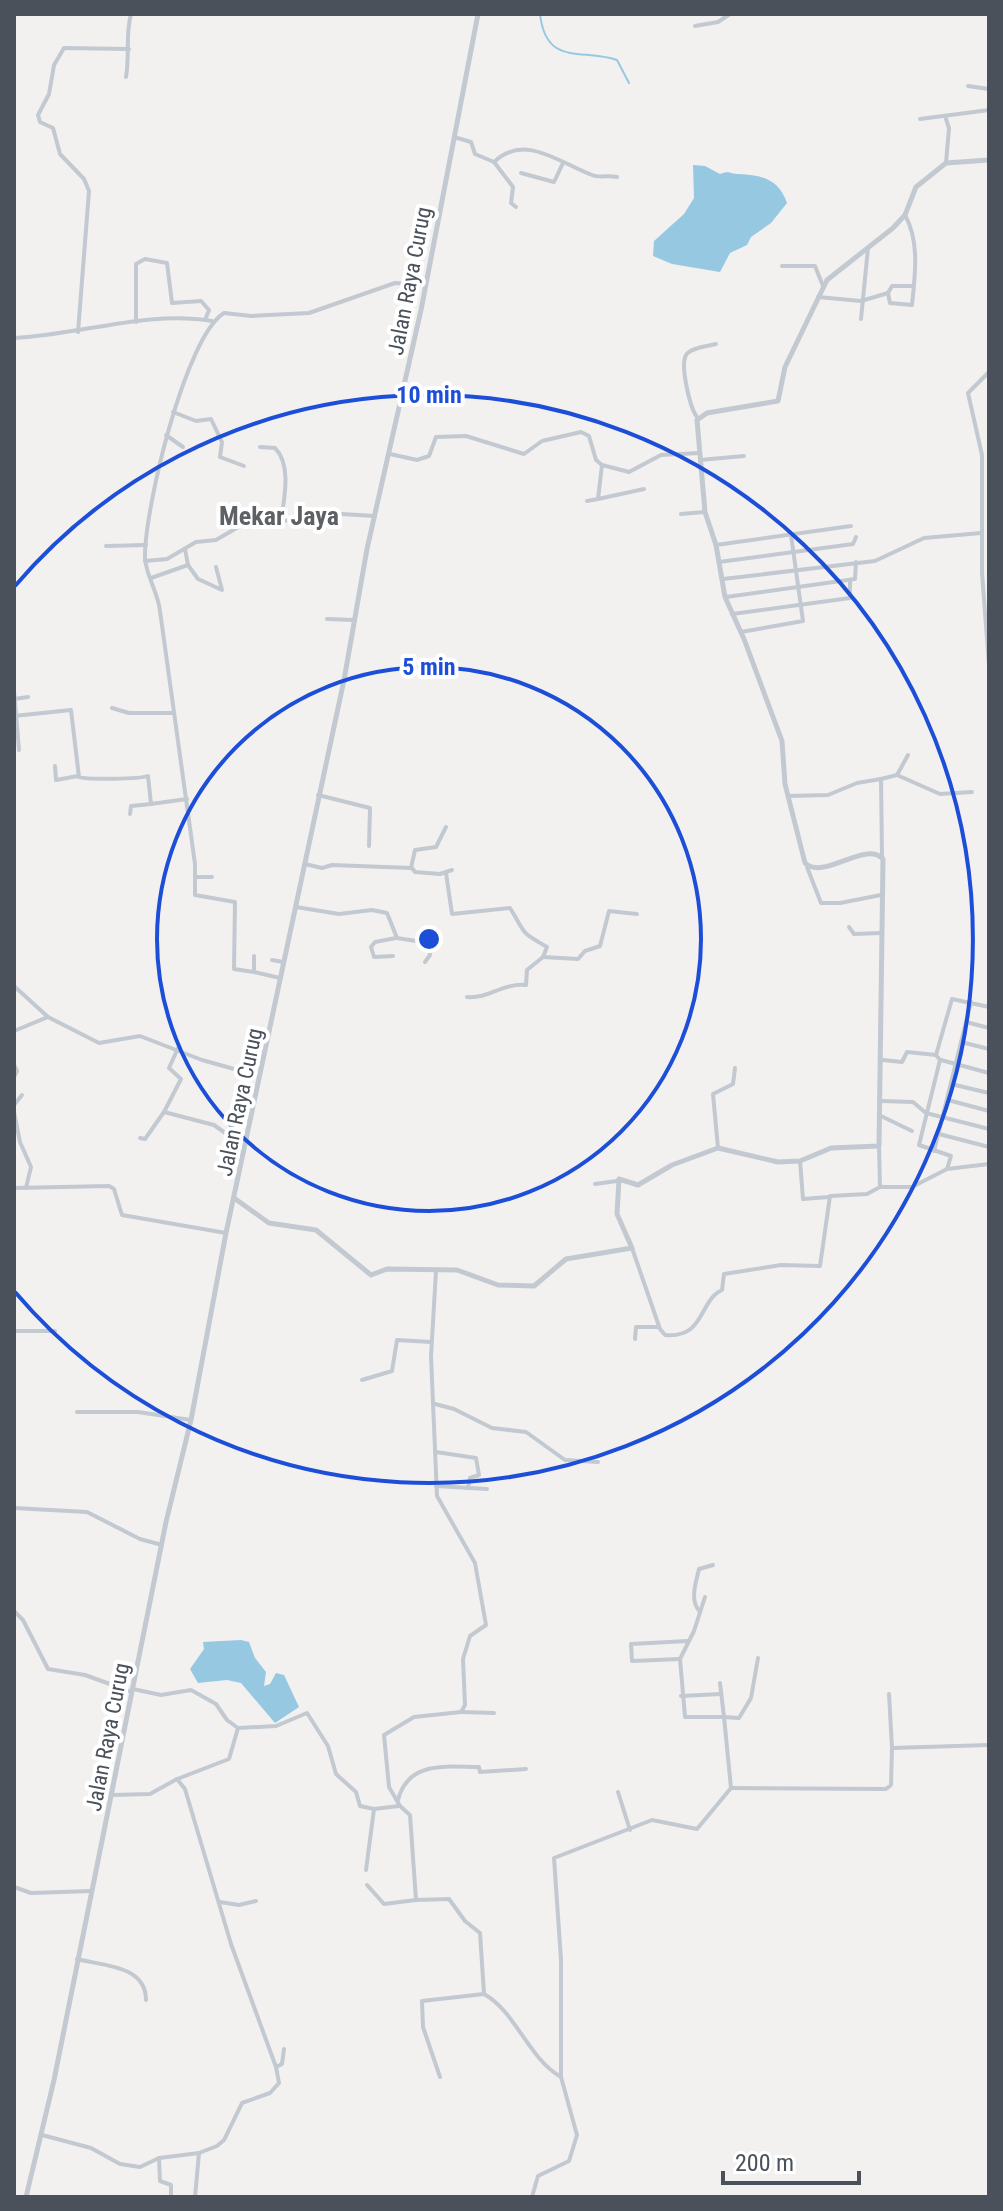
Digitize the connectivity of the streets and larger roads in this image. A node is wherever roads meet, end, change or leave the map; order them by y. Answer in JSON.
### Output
{"nodes":[{"id":1,"x":131,"y":14,"type":"edge"},
{"id":2,"x":478,"y":14,"type":"edge"},
{"id":3,"x":730,"y":14,"type":"edge"},
{"id":4,"x":695,"y":26,"type":"dead end"},
{"id":5,"x":129,"y":49,"type":"junction"},
{"id":6,"x":126,"y":77,"type":"dead end"},
{"id":7,"x":968,"y":86,"type":"dead end"},
{"id":8,"x":989,"y":89,"type":"edge"},
{"id":9,"x":989,"y":110,"type":"edge"},
{"id":10,"x":945,"y":118,"type":"junction"},
{"id":11,"x":920,"y":119,"type":"dead end"},
{"id":12,"x":452,"y":136,"type":"junction"},
{"id":13,"x":989,"y":160,"type":"edge"},
{"id":14,"x":494,"y":162,"type":"junction"},
{"id":15,"x":563,"y":163,"type":"junction"},
{"id":16,"x":946,"y":163,"type":"junction"},
{"id":17,"x":521,"y":173,"type":"dead end"},
{"id":18,"x":617,"y":177,"type":"dead end"},
{"id":19,"x":516,"y":207,"type":"dead end"},
{"id":20,"x":905,"y":215,"type":"junction"},
{"id":21,"x":868,"y":248,"type":"junction"},
{"id":22,"x":782,"y":266,"type":"dead end"},
{"id":23,"x":426,"y":285,"type":"junction"},
{"id":24,"x":823,"y":286,"type":"junction"},
{"id":25,"x":914,"y":286,"type":"junction"},
{"id":26,"x":888,"y":293,"type":"junction"},
{"id":27,"x":818,"y":297,"type":"junction"},
{"id":28,"x":861,"y":301,"type":"junction"},
{"id":29,"x":861,"y":319,"type":"dead end"},
{"id":30,"x":205,"y":320,"type":"junction"},
{"id":31,"x":212,"y":321,"type":"junction"},
{"id":32,"x":136,"y":322,"type":"junction"},
{"id":33,"x":78,"y":332,"type":"junction"},
{"id":34,"x":14,"y":338,"type":"edge"},
{"id":35,"x":716,"y":344,"type":"dead end"},
{"id":36,"x":989,"y":372,"type":"edge"},
{"id":37,"x":173,"y":412,"type":"junction"},
{"id":38,"x":697,"y":417,"type":"junction"},
{"id":39,"x":166,"y":435,"type":"junction"},
{"id":40,"x":183,"y":447,"type":"dead end"},
{"id":41,"x":260,"y":447,"type":"dead end"},
{"id":42,"x":390,"y":454,"type":"junction"},
{"id":43,"x":699,"y":456,"type":"junction"},
{"id":44,"x":744,"y":456,"type":"dead end"},
{"id":45,"x":602,"y":465,"type":"junction"},
{"id":46,"x":244,"y":466,"type":"dead end"},
{"id":47,"x":644,"y":489,"type":"dead end"},
{"id":48,"x":598,"y":499,"type":"junction"},
{"id":49,"x":587,"y":501,"type":"dead end"},
{"id":50,"x":705,"y":512,"type":"junction"},
{"id":51,"x":681,"y":514,"type":"dead end"},
{"id":52,"x":375,"y":516,"type":"junction"},
{"id":53,"x":281,"y":521,"type":"junction"},
{"id":54,"x":851,"y":526,"type":"dead end"},
{"id":55,"x":981,"y":533,"type":"junction"},
{"id":56,"x":791,"y":535,"type":"junction"},
{"id":57,"x":856,"y":537,"type":"dead end"},
{"id":58,"x":146,"y":545,"type":"junction"},
{"id":59,"x":716,"y":545,"type":"junction"},
{"id":60,"x":106,"y":546,"type":"dead end"},
{"id":61,"x":981,"y":546,"type":"junction"},
{"id":62,"x":185,"y":549,"type":"junction"},
{"id":63,"x":989,"y":549,"type":"edge"},
{"id":64,"x":793,"y":552,"type":"junction"},
{"id":65,"x":145,"y":561,"type":"junction"},
{"id":66,"x":719,"y":562,"type":"junction"},
{"id":67,"x":856,"y":562,"type":"junction"},
{"id":68,"x":188,"y":565,"type":"junction"},
{"id":69,"x":216,"y":567,"type":"dead end"},
{"id":70,"x":796,"y":570,"type":"junction"},
{"id":71,"x":151,"y":578,"type":"junction"},
{"id":72,"x":721,"y":579,"type":"junction"},
{"id":73,"x":850,"y":581,"type":"junction"},
{"id":74,"x":798,"y":587,"type":"junction"},
{"id":75,"x":725,"y":597,"type":"junction"},
{"id":76,"x":801,"y":605,"type":"junction"},
{"id":77,"x":732,"y":614,"type":"junction"},
{"id":78,"x":327,"y":619,"type":"dead end"},
{"id":79,"x":354,"y":620,"type":"junction"},
{"id":80,"x":741,"y":632,"type":"junction"},
{"id":81,"x":989,"y":665,"type":"edge"},
{"id":82,"x":14,"y":691,"type":"edge"},
{"id":83,"x":28,"y":697,"type":"dead end"},
{"id":84,"x":14,"y":699,"type":"edge"},
{"id":85,"x":112,"y":708,"type":"dead end"},
{"id":86,"x":173,"y":713,"type":"junction"},
{"id":87,"x":15,"y":716,"type":"edge"},
{"id":88,"x":19,"y":750,"type":"dead end"},
{"id":89,"x":908,"y":755,"type":"dead end"},
{"id":90,"x":55,"y":766,"type":"dead end"},
{"id":91,"x":897,"y":775,"type":"junction"},
{"id":92,"x":78,"y":776,"type":"junction"},
{"id":93,"x":881,"y":779,"type":"junction"},
{"id":94,"x":972,"y":792,"type":"dead end"},
{"id":95,"x":318,"y":795,"type":"junction"},
{"id":96,"x":788,"y":796,"type":"junction"},
{"id":97,"x":187,"y":799,"type":"junction"},
{"id":98,"x":151,"y":804,"type":"junction"},
{"id":99,"x":130,"y":814,"type":"dead end"},
{"id":100,"x":446,"y":827,"type":"dead end"},
{"id":101,"x":369,"y":846,"type":"dead end"},
{"id":102,"x":882,"y":856,"type":"junction"},
{"id":103,"x":305,"y":864,"type":"junction"},
{"id":104,"x":807,"y":867,"type":"junction"},
{"id":105,"x":412,"y":868,"type":"junction"},
{"id":106,"x":452,"y":870,"type":"dead end"},
{"id":107,"x":446,"y":873,"type":"junction"},
{"id":108,"x":195,"y":877,"type":"junction"},
{"id":109,"x":212,"y":877,"type":"dead end"},
{"id":110,"x":881,"y":895,"type":"junction"},
{"id":111,"x":296,"y":907,"type":"junction"},
{"id":112,"x":637,"y":914,"type":"dead end"},
{"id":113,"x":849,"y":927,"type":"dead end"},
{"id":114,"x":884,"y":933,"type":"junction"},
{"id":115,"x":397,"y":938,"type":"junction"},
{"id":116,"x":254,"y":956,"type":"dead end"},
{"id":117,"x":393,"y":956,"type":"dead end"},
{"id":118,"x":543,"y":957,"type":"junction"},
{"id":119,"x":272,"y":960,"type":"dead end"},
{"id":120,"x":425,"y":962,"type":"dead end"},
{"id":121,"x":286,"y":963,"type":"junction"},
{"id":122,"x":254,"y":972,"type":"junction"},
{"id":123,"x":282,"y":978,"type":"junction"},
{"id":124,"x":14,"y":986,"type":"edge"},
{"id":125,"x":467,"y":997,"type":"dead end"},
{"id":126,"x":971,"y":1002,"type":"junction"},
{"id":127,"x":989,"y":1007,"type":"edge"},
{"id":128,"x":48,"y":1017,"type":"junction"},
{"id":129,"x":966,"y":1022,"type":"junction"},
{"id":130,"x":989,"y":1028,"type":"edge"},
{"id":131,"x":14,"y":1031,"type":"edge"},
{"id":132,"x":961,"y":1042,"type":"junction"},
{"id":133,"x":178,"y":1048,"type":"junction"},
{"id":134,"x":989,"y":1049,"type":"edge"},
{"id":135,"x":938,"y":1058,"type":"junction"},
{"id":136,"x":883,"y":1060,"type":"junction"},
{"id":137,"x":956,"y":1064,"type":"junction"},
{"id":138,"x":14,"y":1065,"type":"edge"},
{"id":139,"x":735,"y":1068,"type":"dead end"},
{"id":140,"x":989,"y":1073,"type":"edge"},
{"id":141,"x":259,"y":1076,"type":"junction"},
{"id":142,"x":14,"y":1077,"type":"edge"},
{"id":143,"x":951,"y":1084,"type":"junction"},
{"id":144,"x":989,"y":1093,"type":"edge"},
{"id":145,"x":22,"y":1095,"type":"dead end"},
{"id":146,"x":948,"y":1100,"type":"junction"},
{"id":147,"x":881,"y":1101,"type":"junction"},
{"id":148,"x":14,"y":1105,"type":"edge"},
{"id":149,"x":989,"y":1111,"type":"edge"},
{"id":150,"x":14,"y":1112,"type":"edge"},
{"id":151,"x":164,"y":1112,"type":"junction"},
{"id":152,"x":926,"y":1113,"type":"junction"},
{"id":153,"x":881,"y":1116,"type":"junction"},
{"id":154,"x":943,"y":1117,"type":"junction"},
{"id":155,"x":989,"y":1129,"type":"edge"},
{"id":156,"x":912,"y":1131,"type":"dead end"},
{"id":157,"x":939,"y":1134,"type":"junction"},
{"id":158,"x":140,"y":1138,"type":"dead end"},
{"id":159,"x":247,"y":1138,"type":"junction"},
{"id":160,"x":879,"y":1146,"type":"junction"},
{"id":161,"x":989,"y":1147,"type":"edge"},
{"id":162,"x":718,"y":1148,"type":"junction"},
{"id":163,"x":934,"y":1151,"type":"junction"},
{"id":164,"x":800,"y":1161,"type":"junction"},
{"id":165,"x":989,"y":1164,"type":"edge"},
{"id":166,"x":947,"y":1169,"type":"junction"},
{"id":167,"x":617,"y":1181,"type":"junction"},
{"id":168,"x":595,"y":1184,"type":"dead end"},
{"id":169,"x":880,"y":1187,"type":"junction"},
{"id":170,"x":14,"y":1188,"type":"edge"},
{"id":171,"x":26,"y":1189,"type":"junction"},
{"id":172,"x":830,"y":1196,"type":"junction"},
{"id":173,"x":234,"y":1198,"type":"junction"},
{"id":174,"x":226,"y":1233,"type":"junction"},
{"id":175,"x":632,"y":1248,"type":"junction"},
{"id":176,"x":436,"y":1271,"type":"junction"},
{"id":177,"x":659,"y":1327,"type":"junction"},
{"id":178,"x":14,"y":1331,"type":"edge"},
{"id":179,"x":55,"y":1331,"type":"dead end"},
{"id":180,"x":635,"y":1339,"type":"dead end"},
{"id":181,"x":431,"y":1342,"type":"junction"},
{"id":182,"x":362,"y":1380,"type":"dead end"},
{"id":183,"x":435,"y":1404,"type":"junction"},
{"id":184,"x":77,"y":1412,"type":"dead end"},
{"id":185,"x":191,"y":1420,"type":"junction"},
{"id":186,"x":436,"y":1452,"type":"junction"},
{"id":187,"x":598,"y":1462,"type":"dead end"},
{"id":188,"x":436,"y":1486,"type":"junction"},
{"id":189,"x":468,"y":1488,"type":"junction"},
{"id":190,"x":487,"y":1489,"type":"dead end"},
{"id":191,"x":14,"y":1508,"type":"edge"},
{"id":192,"x":162,"y":1545,"type":"junction"},
{"id":193,"x":713,"y":1565,"type":"dead end"},
{"id":194,"x":705,"y":1597,"type":"dead end"},
{"id":195,"x":14,"y":1611,"type":"edge"},
{"id":196,"x":700,"y":1612,"type":"junction"},
{"id":197,"x":688,"y":1641,"type":"junction"},
{"id":198,"x":758,"y":1658,"type":"dead end"},
{"id":199,"x":680,"y":1659,"type":"junction"},
{"id":200,"x":720,"y":1683,"type":"dead end"},
{"id":201,"x":133,"y":1691,"type":"junction"},
{"id":202,"x":721,"y":1694,"type":"junction"},
{"id":203,"x":889,"y":1694,"type":"dead end"},
{"id":204,"x":681,"y":1696,"type":"junction"},
{"id":205,"x":461,"y":1712,"type":"junction"},
{"id":206,"x":494,"y":1713,"type":"dead end"},
{"id":207,"x":724,"y":1717,"type":"junction"},
{"id":208,"x":238,"y":1728,"type":"junction"},
{"id":209,"x":989,"y":1745,"type":"edge"},
{"id":210,"x":892,"y":1748,"type":"junction"},
{"id":211,"x":526,"y":1769,"type":"dead end"},
{"id":212,"x":177,"y":1779,"type":"junction"},
{"id":213,"x":731,"y":1788,"type":"junction"},
{"id":214,"x":618,"y":1792,"type":"dead end"},
{"id":215,"x":113,"y":1795,"type":"junction"},
{"id":216,"x":398,"y":1804,"type":"junction"},
{"id":217,"x":374,"y":1809,"type":"junction"},
{"id":218,"x":630,"y":1830,"type":"junction"},
{"id":219,"x":366,"y":1870,"type":"dead end"},
{"id":220,"x":367,"y":1885,"type":"dead end"},
{"id":221,"x":14,"y":1887,"type":"edge"},
{"id":222,"x":92,"y":1891,"type":"junction"},
{"id":223,"x":416,"y":1900,"type":"junction"},
{"id":224,"x":256,"y":1901,"type":"dead end"},
{"id":225,"x":219,"y":1902,"type":"junction"},
{"id":226,"x":77,"y":1959,"type":"junction"},
{"id":227,"x":484,"y":1994,"type":"junction"},
{"id":228,"x":146,"y":2000,"type":"dead end"},
{"id":229,"x":284,"y":2049,"type":"dead end"},
{"id":230,"x":276,"y":2067,"type":"junction"},
{"id":231,"x":440,"y":2077,"type":"dead end"},
{"id":232,"x":561,"y":2077,"type":"junction"},
{"id":233,"x":42,"y":2135,"type":"junction"},
{"id":234,"x":199,"y":2153,"type":"junction"},
{"id":235,"x":159,"y":2158,"type":"junction"},
{"id":236,"x":26,"y":2197,"type":"edge"},
{"id":237,"x":171,"y":2197,"type":"edge"},
{"id":238,"x":195,"y":2197,"type":"edge"},
{"id":239,"x":532,"y":2197,"type":"edge"}],
"edges":[{"from":1,"to":5,"type":"street"},
{"from":2,"to":12,"type":"street","name":"Jalan Raya Curug"},
{"from":3,"to":4,"type":"street"},
{"from":5,"to":6,"type":"street"},
{"from":5,"to":33,"type":"street"},
{"from":7,"to":8,"type":"street"},
{"from":9,"to":10,"type":"street"},
{"from":10,"to":11,"type":"street"},
{"from":10,"to":16,"type":"street"},
{"from":12,"to":14,"type":"street"},
{"from":12,"to":23,"type":"street","name":"Jalan Raya Curug"},
{"from":13,"to":16,"type":"street"},
{"from":14,"to":15,"type":"street"},
{"from":14,"to":19,"type":"street"},
{"from":15,"to":17,"type":"street"},
{"from":15,"to":18,"type":"street"},
{"from":16,"to":20,"type":"street"},
{"from":20,"to":21,"type":"street"},
{"from":20,"to":25,"type":"street"},
{"from":21,"to":24,"type":"street"},
{"from":21,"to":28,"type":"street"},
{"from":22,"to":24,"type":"street"},
{"from":23,"to":31,"type":"street"},
{"from":23,"to":42,"type":"street","name":"Jalan Raya Curug"},
{"from":24,"to":27,"type":"street"},
{"from":25,"to":26,"type":"street"},
{"from":25,"to":26,"type":"street"},
{"from":26,"to":28,"type":"street"},
{"from":27,"to":28,"type":"street"},
{"from":27,"to":38,"type":"street"},
{"from":28,"to":29,"type":"street"},
{"from":30,"to":31,"type":"street"},
{"from":30,"to":32,"type":"street"},
{"from":30,"to":32,"type":"street"},
{"from":31,"to":37,"type":"street"},
{"from":32,"to":33,"type":"street"},
{"from":33,"to":34,"type":"street"},
{"from":35,"to":38,"type":"street"},
{"from":36,"to":55,"type":"street"},
{"from":37,"to":39,"type":"street"},
{"from":37,"to":46,"type":"street"},
{"from":38,"to":43,"type":"street"},
{"from":39,"to":40,"type":"street"},
{"from":39,"to":58,"type":"street"},
{"from":41,"to":53,"type":"street"},
{"from":42,"to":45,"type":"street"},
{"from":42,"to":52,"type":"street","name":"Jalan Raya Curug"},
{"from":43,"to":44,"type":"street"},
{"from":43,"to":45,"type":"street"},
{"from":43,"to":50,"type":"street"},
{"from":45,"to":48,"type":"street"},
{"from":47,"to":48,"type":"street"},
{"from":48,"to":49,"type":"street"},
{"from":50,"to":51,"type":"street"},
{"from":50,"to":59,"type":"street"},
{"from":52,"to":53,"type":"street"},
{"from":52,"to":79,"type":"street","name":"Jalan Raya Curug"},
{"from":53,"to":62,"type":"street"},
{"from":54,"to":56,"type":"street"},
{"from":55,"to":61,"type":"street"},
{"from":55,"to":67,"type":"street"},
{"from":56,"to":59,"type":"street"},
{"from":56,"to":64,"type":"street"},
{"from":57,"to":64,"type":"street"},
{"from":58,"to":60,"type":"street"},
{"from":58,"to":65,"type":"street"},
{"from":59,"to":66,"type":"street"},
{"from":61,"to":63,"type":"street"},
{"from":61,"to":81,"type":"street"},
{"from":62,"to":65,"type":"street"},
{"from":62,"to":68,"type":"street"},
{"from":64,"to":66,"type":"street"},
{"from":64,"to":70,"type":"street"},
{"from":65,"to":71,"type":"street"},
{"from":66,"to":72,"type":"street"},
{"from":67,"to":70,"type":"street"},
{"from":67,"to":73,"type":"street"},
{"from":68,"to":69,"type":"street"},
{"from":68,"to":71,"type":"street"},
{"from":70,"to":72,"type":"street"},
{"from":70,"to":74,"type":"street"},
{"from":71,"to":86,"type":"street"},
{"from":72,"to":75,"type":"street"},
{"from":73,"to":74,"type":"street"},
{"from":73,"to":76,"type":"street"},
{"from":74,"to":75,"type":"street"},
{"from":74,"to":76,"type":"street"},
{"from":75,"to":77,"type":"street"},
{"from":76,"to":77,"type":"street"},
{"from":76,"to":80,"type":"street"},
{"from":77,"to":80,"type":"street"},
{"from":78,"to":79,"type":"street"},
{"from":79,"to":95,"type":"street","name":"Jalan Raya Curug"},
{"from":80,"to":96,"type":"street"},
{"from":82,"to":84,"type":"street"},
{"from":83,"to":84,"type":"street"},
{"from":84,"to":87,"type":"street"},
{"from":85,"to":86,"type":"street"},
{"from":86,"to":97,"type":"street"},
{"from":87,"to":88,"type":"street"},
{"from":87,"to":92,"type":"street"},
{"from":89,"to":91,"type":"street"},
{"from":90,"to":92,"type":"street"},
{"from":91,"to":93,"type":"street"},
{"from":91,"to":94,"type":"street"},
{"from":92,"to":98,"type":"street"},
{"from":93,"to":96,"type":"street"},
{"from":93,"to":102,"type":"street"},
{"from":95,"to":101,"type":"street"},
{"from":95,"to":103,"type":"street","name":"Jalan Raya Curug"},
{"from":96,"to":104,"type":"street"},
{"from":97,"to":98,"type":"street"},
{"from":97,"to":108,"type":"street"},
{"from":98,"to":99,"type":"street"},
{"from":100,"to":105,"type":"street"},
{"from":102,"to":104,"type":"street"},
{"from":102,"to":110,"type":"street"},
{"from":103,"to":105,"type":"street"},
{"from":103,"to":111,"type":"street","name":"Jalan Raya Curug"},
{"from":104,"to":110,"type":"street"},
{"from":105,"to":107,"type":"street"},
{"from":106,"to":107,"type":"street"},
{"from":107,"to":118,"type":"street"},
{"from":108,"to":109,"type":"street"},
{"from":108,"to":122,"type":"street"},
{"from":110,"to":114,"type":"street"},
{"from":111,"to":115,"type":"street"},
{"from":111,"to":121,"type":"street","name":"Jalan Raya Curug"},
{"from":112,"to":118,"type":"street"},
{"from":113,"to":114,"type":"street"},
{"from":114,"to":136,"type":"street"},
{"from":115,"to":117,"type":"street"},
{"from":115,"to":120,"type":"street"},
{"from":116,"to":122,"type":"street"},
{"from":118,"to":125,"type":"street"},
{"from":119,"to":121,"type":"street"},
{"from":121,"to":123,"type":"street","name":"Jalan Raya Curug"},
{"from":122,"to":123,"type":"street"},
{"from":123,"to":141,"type":"street","name":"Jalan Raya Curug"},
{"from":124,"to":128,"type":"street"},
{"from":126,"to":127,"type":"street"},
{"from":126,"to":129,"type":"street"},
{"from":126,"to":135,"type":"street"},
{"from":128,"to":131,"type":"street"},
{"from":128,"to":133,"type":"street"},
{"from":129,"to":130,"type":"street"},
{"from":129,"to":132,"type":"street"},
{"from":132,"to":134,"type":"street"},
{"from":132,"to":137,"type":"street"},
{"from":133,"to":141,"type":"street"},
{"from":133,"to":151,"type":"street"},
{"from":135,"to":136,"type":"street"},
{"from":135,"to":137,"type":"street"},
{"from":135,"to":152,"type":"street"},
{"from":136,"to":147,"type":"street"},
{"from":137,"to":140,"type":"street"},
{"from":137,"to":143,"type":"street"},
{"from":138,"to":142,"type":"street"},
{"from":139,"to":162,"type":"street"},
{"from":141,"to":159,"type":"street","name":"Jalan Raya Curug"},
{"from":143,"to":144,"type":"street"},
{"from":143,"to":146,"type":"street"},
{"from":145,"to":148,"type":"street"},
{"from":146,"to":149,"type":"street"},
{"from":146,"to":154,"type":"street"},
{"from":147,"to":152,"type":"street"},
{"from":147,"to":153,"type":"street"},
{"from":150,"to":171,"type":"street"},
{"from":151,"to":158,"type":"street"},
{"from":151,"to":159,"type":"street"},
{"from":152,"to":154,"type":"street"},
{"from":152,"to":163,"type":"street"},
{"from":153,"to":156,"type":"street"},
{"from":153,"to":160,"type":"street"},
{"from":154,"to":155,"type":"street"},
{"from":154,"to":157,"type":"street"},
{"from":157,"to":161,"type":"street"},
{"from":157,"to":163,"type":"street"},
{"from":159,"to":173,"type":"street","name":"Jalan Raya Curug"},
{"from":160,"to":164,"type":"street"},
{"from":160,"to":169,"type":"street"},
{"from":162,"to":164,"type":"street"},
{"from":162,"to":167,"type":"street"},
{"from":163,"to":166,"type":"street"},
{"from":164,"to":172,"type":"street"},
{"from":165,"to":166,"type":"street"},
{"from":166,"to":169,"type":"street"},
{"from":167,"to":168,"type":"street"},
{"from":167,"to":175,"type":"street"},
{"from":169,"to":172,"type":"street"},
{"from":170,"to":171,"type":"street"},
{"from":171,"to":174,"type":"street"},
{"from":172,"to":177,"type":"street"},
{"from":173,"to":174,"type":"street","name":"Jalan Raya Curug"},
{"from":173,"to":176,"type":"street"},
{"from":174,"to":185,"type":"street","name":"Jalan Raya Curug"},
{"from":175,"to":176,"type":"street"},
{"from":175,"to":177,"type":"street"},
{"from":176,"to":181,"type":"street"},
{"from":177,"to":180,"type":"street"},
{"from":178,"to":179,"type":"street"},
{"from":181,"to":182,"type":"street"},
{"from":181,"to":183,"type":"street"},
{"from":183,"to":186,"type":"street"},
{"from":183,"to":187,"type":"street"},
{"from":184,"to":185,"type":"street"},
{"from":185,"to":192,"type":"street","name":"Jalan Raya Curug"},
{"from":186,"to":188,"type":"street"},
{"from":186,"to":189,"type":"street"},
{"from":188,"to":189,"type":"street"},
{"from":188,"to":205,"type":"street"},
{"from":189,"to":190,"type":"street"},
{"from":191,"to":192,"type":"street"},
{"from":192,"to":201,"type":"street","name":"Jalan Raya Curug"},
{"from":193,"to":196,"type":"street"},
{"from":194,"to":196,"type":"street"},
{"from":195,"to":201,"type":"street"},
{"from":196,"to":197,"type":"street"},
{"from":197,"to":199,"type":"street"},
{"from":197,"to":199,"type":"street"},
{"from":198,"to":207,"type":"street"},
{"from":199,"to":204,"type":"street"},
{"from":200,"to":202,"type":"street"},
{"from":201,"to":208,"type":"street"},
{"from":201,"to":215,"type":"street","name":"Jalan Raya Curug"},
{"from":202,"to":204,"type":"street"},
{"from":202,"to":207,"type":"street"},
{"from":203,"to":210,"type":"street"},
{"from":204,"to":207,"type":"street"},
{"from":205,"to":206,"type":"street"},
{"from":205,"to":216,"type":"street"},
{"from":207,"to":213,"type":"street"},
{"from":208,"to":212,"type":"street"},
{"from":208,"to":217,"type":"street"},
{"from":209,"to":210,"type":"street"},
{"from":210,"to":213,"type":"street"},
{"from":211,"to":216,"type":"street"},
{"from":212,"to":215,"type":"street"},
{"from":212,"to":225,"type":"street"},
{"from":213,"to":218,"type":"street"},
{"from":214,"to":218,"type":"street"},
{"from":215,"to":222,"type":"street","name":"Jalan Raya Curug"},
{"from":216,"to":217,"type":"street"},
{"from":216,"to":223,"type":"street"},
{"from":217,"to":219,"type":"street"},
{"from":218,"to":232,"type":"street"},
{"from":220,"to":223,"type":"street"},
{"from":221,"to":222,"type":"street"},
{"from":222,"to":226,"type":"street","name":"Jalan Raya Curug"},
{"from":223,"to":227,"type":"street"},
{"from":224,"to":225,"type":"street"},
{"from":225,"to":230,"type":"street"},
{"from":226,"to":228,"type":"street"},
{"from":226,"to":233,"type":"street","name":"Jalan Raya Curug"},
{"from":227,"to":231,"type":"street"},
{"from":227,"to":232,"type":"street"},
{"from":229,"to":230,"type":"street"},
{"from":230,"to":234,"type":"street"},
{"from":232,"to":239,"type":"street"},
{"from":233,"to":235,"type":"street"},
{"from":233,"to":236,"type":"street","name":"Jalan Raya Curug"},
{"from":234,"to":235,"type":"street"},
{"from":234,"to":238,"type":"street"},
{"from":235,"to":237,"type":"street"}]}
